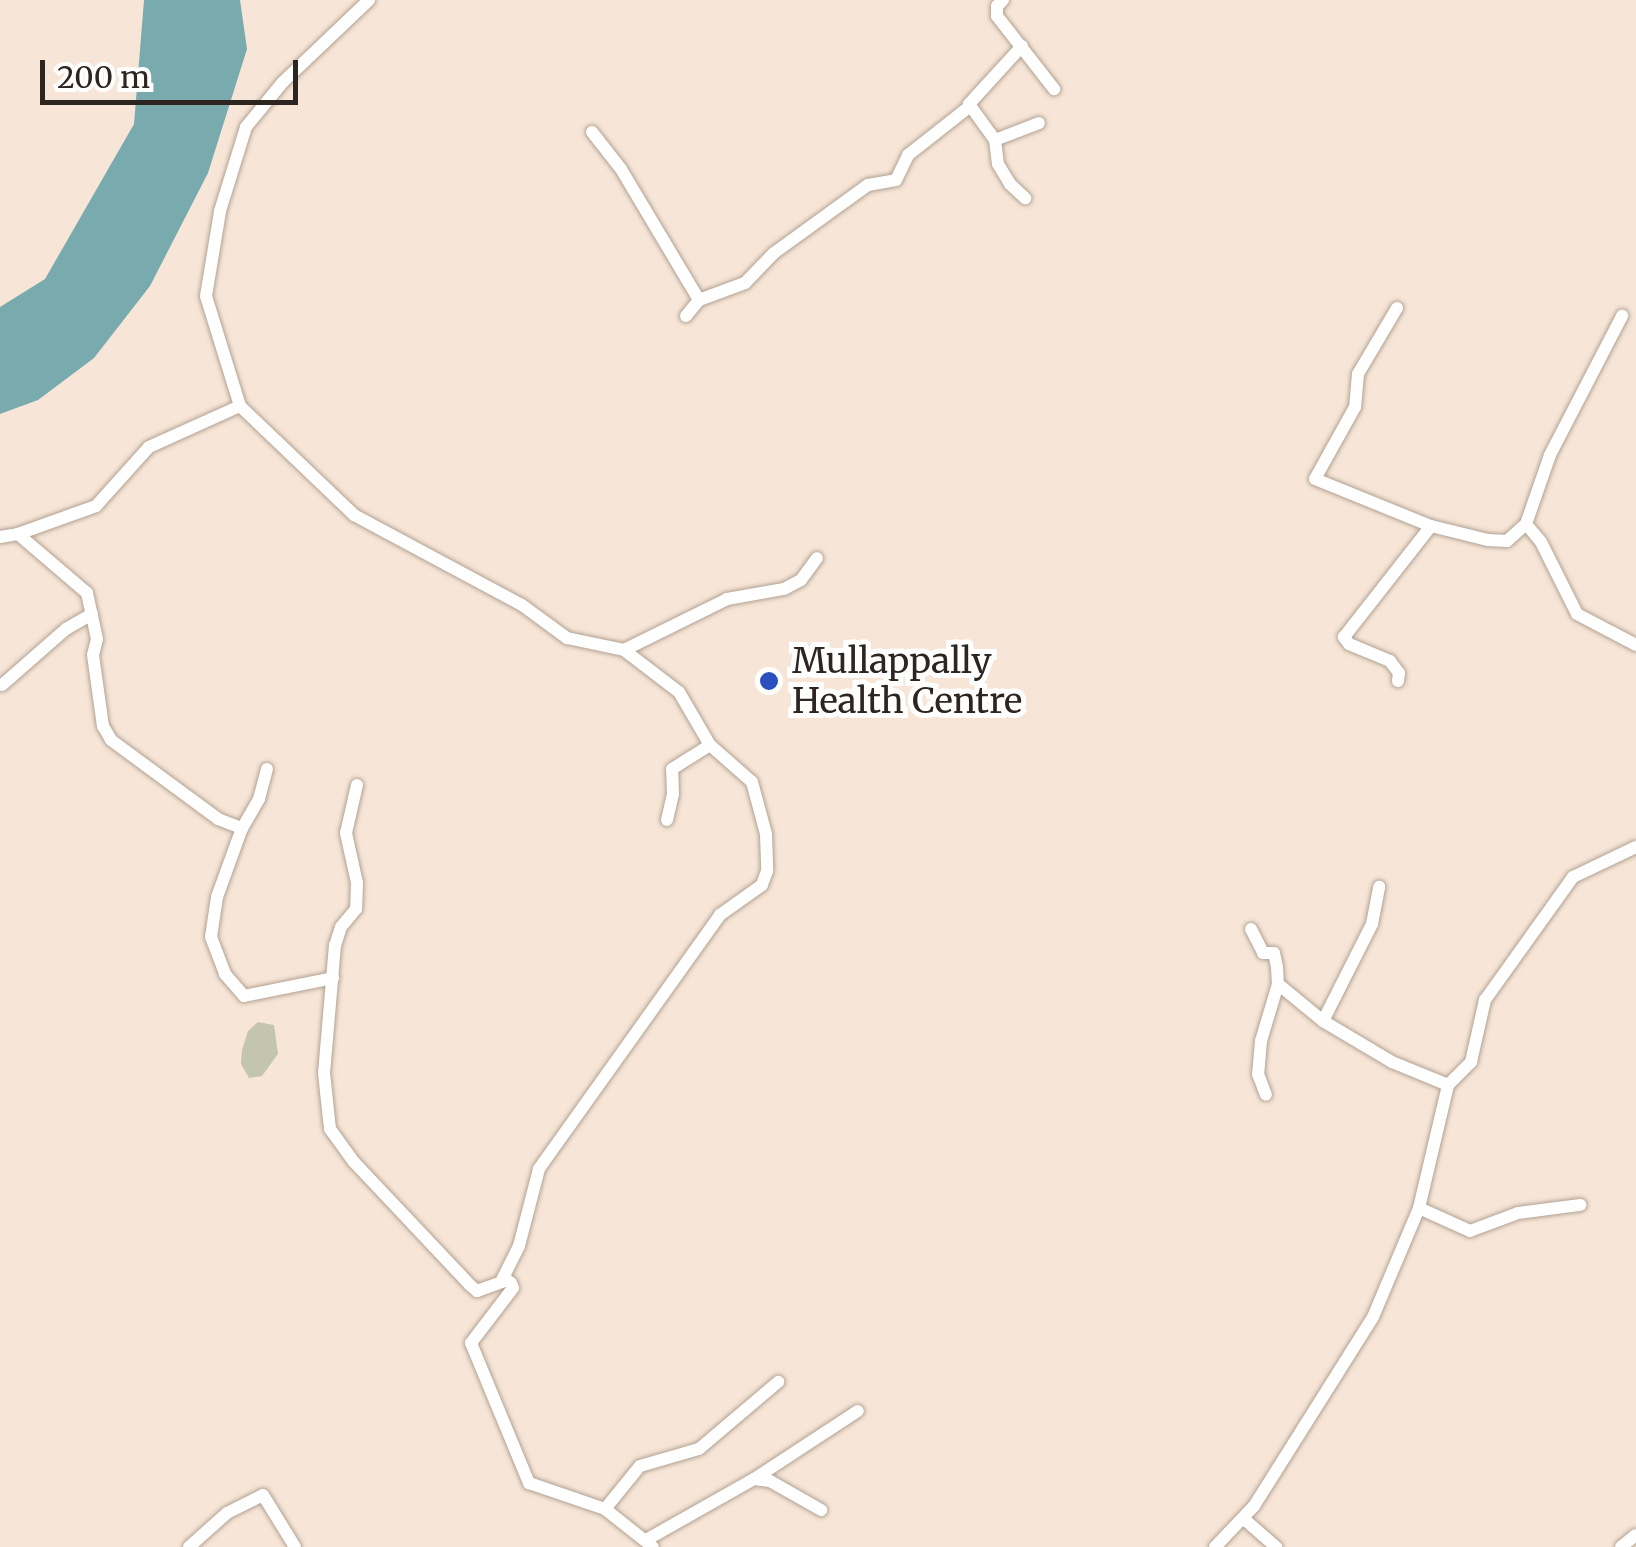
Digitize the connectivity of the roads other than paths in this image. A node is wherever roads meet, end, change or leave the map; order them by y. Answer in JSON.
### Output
{"nodes":[{"id":1,"x":368,"y":0,"type":"edge"},
{"id":2,"x":1003,"y":0,"type":"edge"},
{"id":3,"x":1022,"y":46,"type":"junction"},
{"id":4,"x":1054,"y":89,"type":"dead end"},
{"id":5,"x":969,"y":107,"type":"junction"},
{"id":6,"x":1039,"y":122,"type":"dead end"},
{"id":7,"x":592,"y":132,"type":"dead end"},
{"id":8,"x":995,"y":140,"type":"junction"},
{"id":9,"x":1025,"y":198,"type":"dead end"},
{"id":10,"x":698,"y":300,"type":"junction"},
{"id":11,"x":1397,"y":308,"type":"dead end"},
{"id":12,"x":686,"y":316,"type":"dead end"},
{"id":13,"x":1622,"y":316,"type":"dead end"},
{"id":14,"x":240,"y":406,"type":"junction"},
{"id":15,"x":1526,"y":524,"type":"junction"},
{"id":16,"x":1430,"y":526,"type":"junction"},
{"id":17,"x":18,"y":534,"type":"junction"},
{"id":18,"x":0,"y":538,"type":"edge"},
{"id":19,"x":817,"y":558,"type":"dead end"},
{"id":20,"x":92,"y":614,"type":"junction"},
{"id":21,"x":1636,"y":644,"type":"edge"},
{"id":22,"x":624,"y":650,"type":"junction"},
{"id":23,"x":1398,"y":681,"type":"dead end"},
{"id":24,"x":2,"y":685,"type":"edge"},
{"id":25,"x":710,"y":745,"type":"junction"},
{"id":26,"x":267,"y":769,"type":"dead end"},
{"id":27,"x":357,"y":785,"type":"dead end"},
{"id":28,"x":667,"y":820,"type":"dead end"},
{"id":29,"x":242,"y":828,"type":"junction"},
{"id":30,"x":1636,"y":847,"type":"edge"},
{"id":31,"x":1379,"y":886,"type":"dead end"},
{"id":32,"x":1251,"y":928,"type":"dead end"},
{"id":33,"x":333,"y":978,"type":"junction"},
{"id":34,"x":1278,"y":984,"type":"junction"},
{"id":35,"x":1323,"y":1021,"type":"junction"},
{"id":36,"x":1448,"y":1086,"type":"junction"},
{"id":37,"x":1266,"y":1095,"type":"dead end"},
{"id":38,"x":1580,"y":1205,"type":"dead end"},
{"id":39,"x":1418,"y":1208,"type":"junction"},
{"id":40,"x":501,"y":1282,"type":"junction"},
{"id":41,"x":778,"y":1382,"type":"dead end"},
{"id":42,"x":858,"y":1411,"type":"dead end"},
{"id":43,"x":754,"y":1479,"type":"junction"},
{"id":44,"x":606,"y":1509,"type":"junction"},
{"id":45,"x":821,"y":1510,"type":"dead end"},
{"id":46,"x":1244,"y":1519,"type":"junction"},
{"id":47,"x":1636,"y":1535,"type":"edge"},
{"id":48,"x":649,"y":1544,"type":"edge"},
{"id":49,"x":188,"y":1547,"type":"edge"},
{"id":50,"x":295,"y":1547,"type":"edge"},
{"id":51,"x":1215,"y":1547,"type":"edge"},
{"id":52,"x":1276,"y":1547,"type":"edge"},
{"id":53,"x":1620,"y":1547,"type":"edge"}],
"edges":[{"from":1,"to":14,"type":"street"},
{"from":2,"to":3,"type":"street"},
{"from":3,"to":4,"type":"street"},
{"from":3,"to":5,"type":"street"},
{"from":5,"to":8,"type":"street"},
{"from":5,"to":10,"type":"street"},
{"from":6,"to":8,"type":"street"},
{"from":7,"to":10,"type":"street"},
{"from":8,"to":9,"type":"street"},
{"from":10,"to":12,"type":"street"},
{"from":11,"to":16,"type":"street"},
{"from":13,"to":15,"type":"street"},
{"from":14,"to":17,"type":"street"},
{"from":14,"to":22,"type":"street"},
{"from":15,"to":16,"type":"street"},
{"from":15,"to":21,"type":"street"},
{"from":16,"to":23,"type":"street"},
{"from":17,"to":18,"type":"street"},
{"from":17,"to":20,"type":"street"},
{"from":19,"to":22,"type":"street"},
{"from":20,"to":24,"type":"street"},
{"from":20,"to":29,"type":"street"},
{"from":22,"to":25,"type":"street"},
{"from":25,"to":28,"type":"street"},
{"from":25,"to":40,"type":"street"},
{"from":26,"to":29,"type":"street"},
{"from":27,"to":33,"type":"street"},
{"from":29,"to":33,"type":"street"},
{"from":30,"to":36,"type":"street"},
{"from":31,"to":35,"type":"street"},
{"from":32,"to":34,"type":"street"},
{"from":33,"to":40,"type":"street"},
{"from":34,"to":35,"type":"street"},
{"from":34,"to":37,"type":"street"},
{"from":35,"to":36,"type":"street"},
{"from":36,"to":39,"type":"street"},
{"from":38,"to":39,"type":"street"},
{"from":39,"to":46,"type":"street"},
{"from":40,"to":44,"type":"street"},
{"from":41,"to":44,"type":"street"},
{"from":42,"to":43,"type":"street"},
{"from":43,"to":45,"type":"street"},
{"from":43,"to":48,"type":"street"},
{"from":44,"to":48,"type":"street"},
{"from":46,"to":51,"type":"street"},
{"from":46,"to":52,"type":"street"},
{"from":47,"to":53,"type":"street"},
{"from":49,"to":50,"type":"street"}]}
